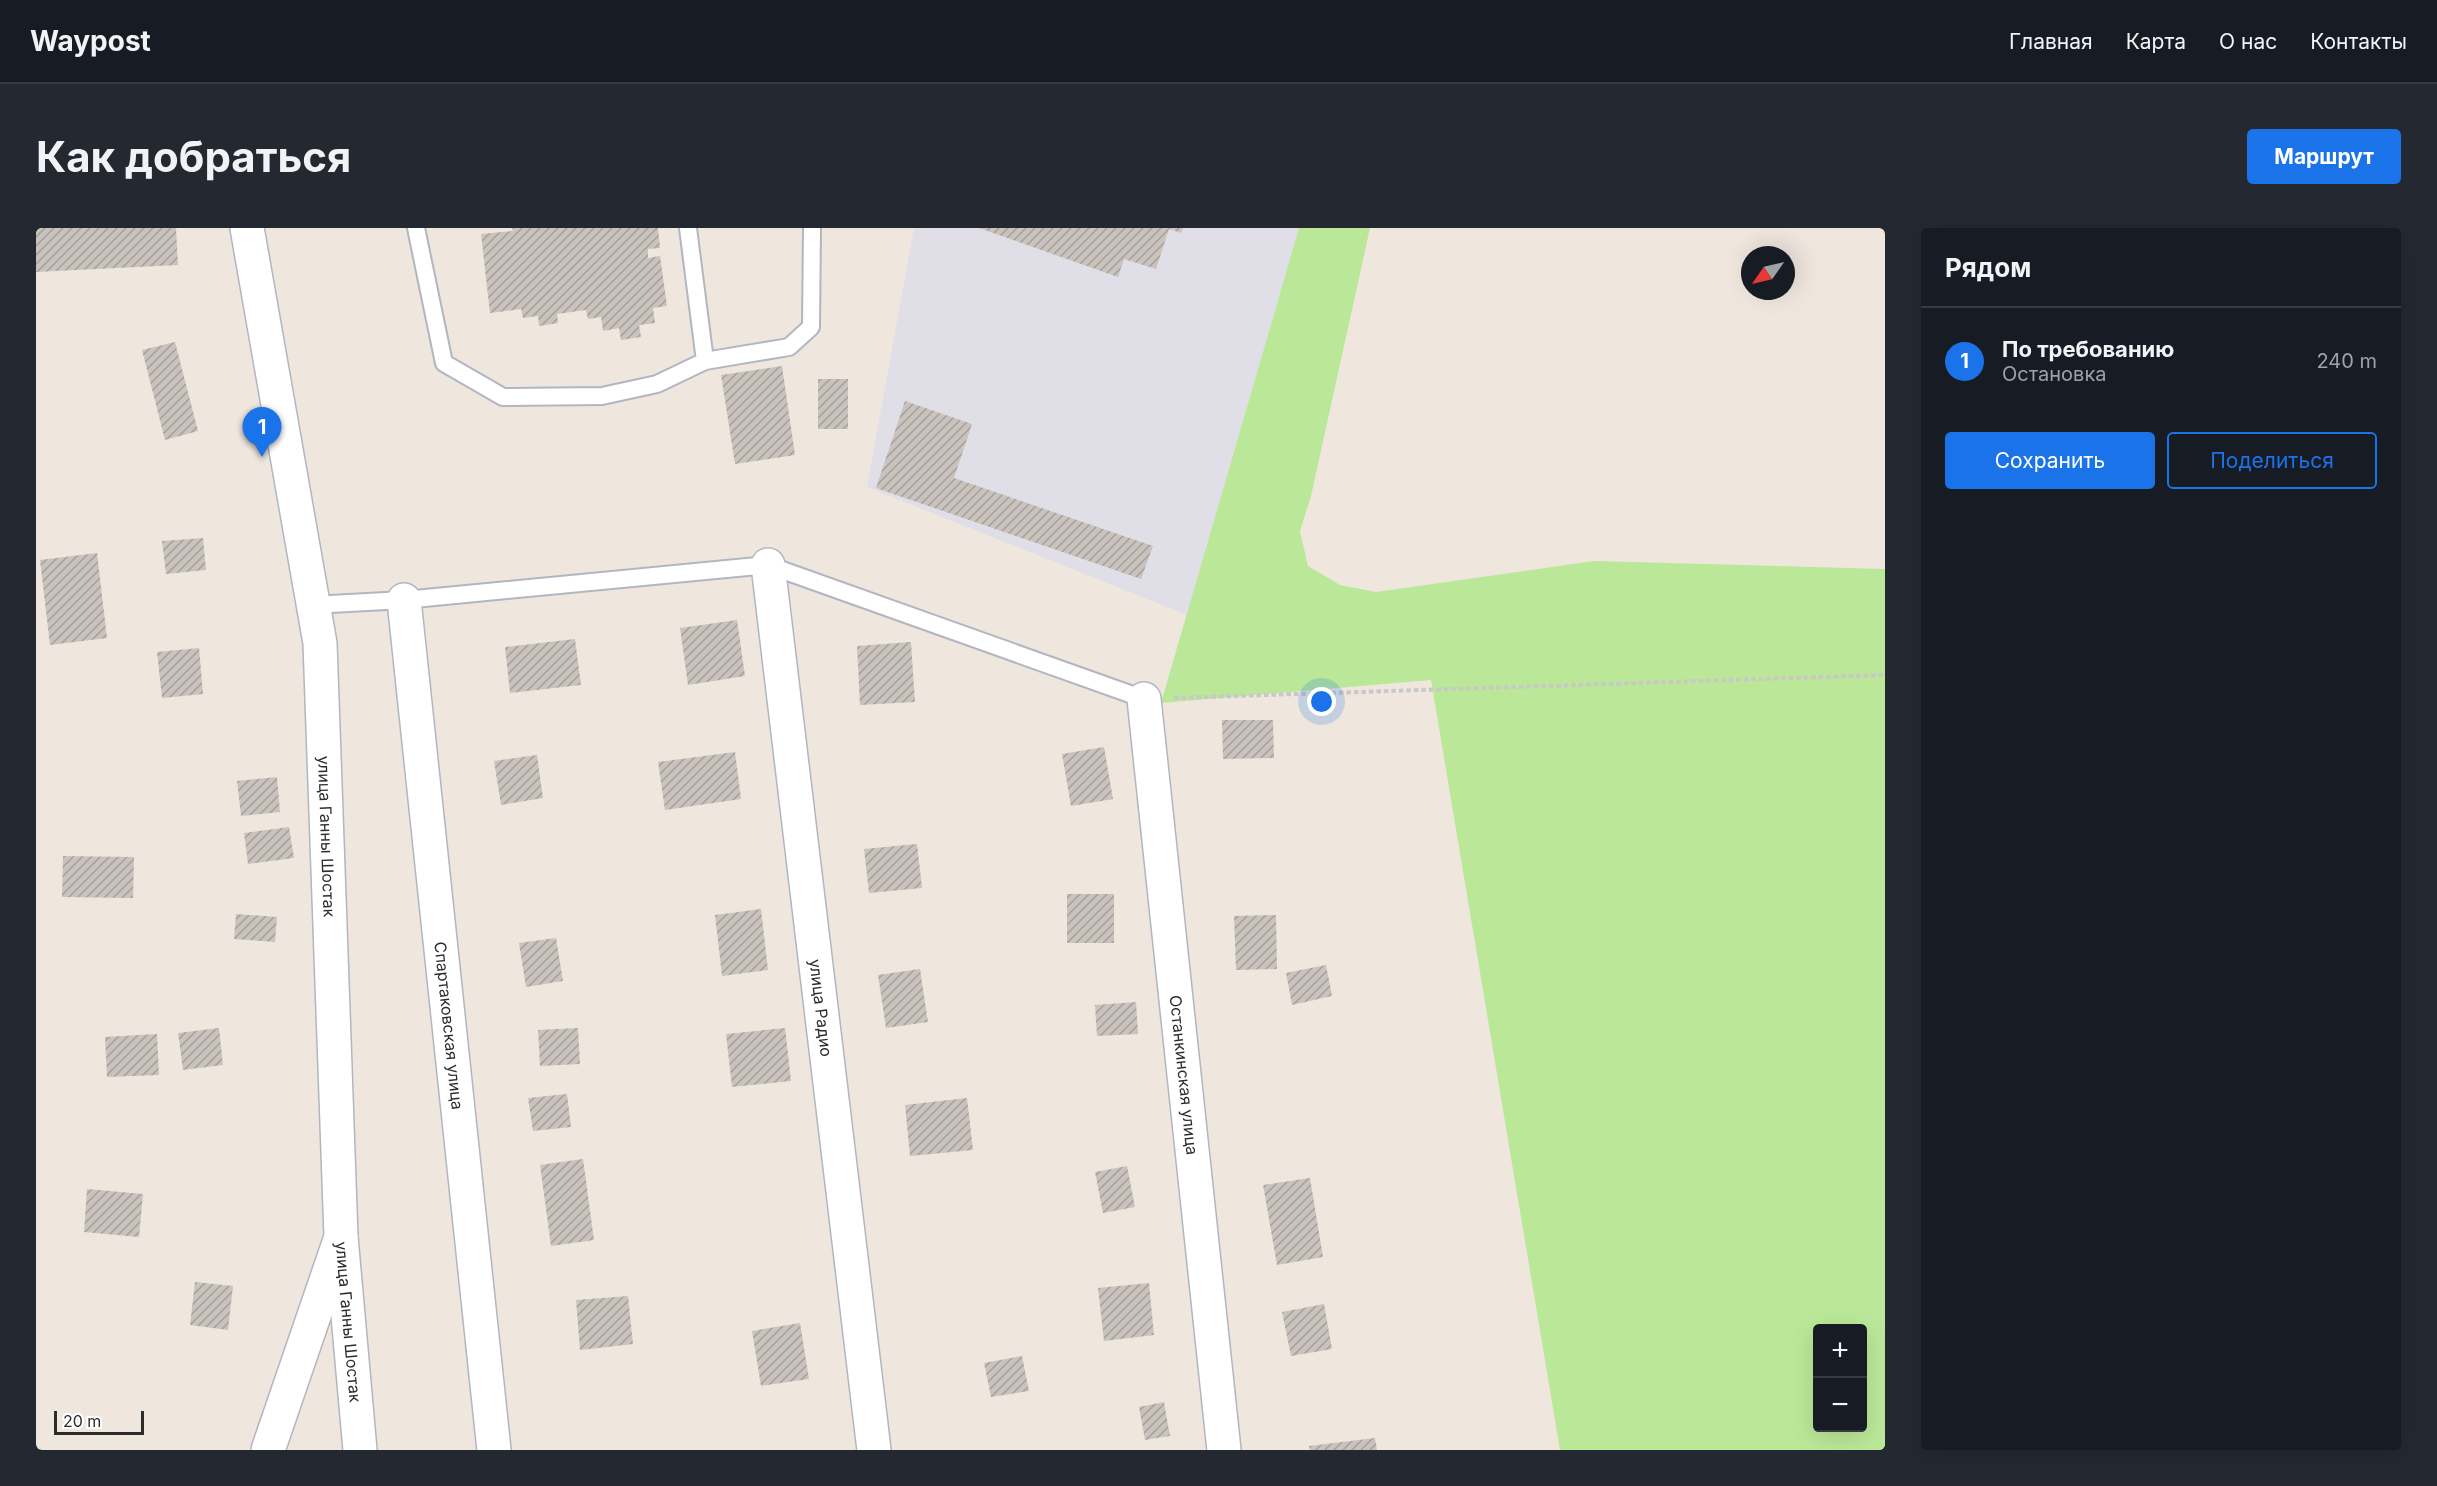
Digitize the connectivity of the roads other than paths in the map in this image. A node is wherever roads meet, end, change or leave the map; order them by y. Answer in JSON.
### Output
{"nodes":[{"id":1,"x":247,"y":228,"type":"edge"},
{"id":2,"x":416,"y":228,"type":"edge"},
{"id":3,"x":688,"y":228,"type":"edge"},
{"id":4,"x":812,"y":228,"type":"edge"},
{"id":5,"x":705,"y":361,"type":"junction"},
{"id":6,"x":768,"y":565,"type":"junction"},
{"id":7,"x":404,"y":600,"type":"junction"},
{"id":8,"x":312,"y":605,"type":"junction"},
{"id":9,"x":1144,"y":699,"type":"joint"},
{"id":10,"x":341,"y":1237,"type":"junction"},
{"id":11,"x":268,"y":1447,"type":"edge"},
{"id":12,"x":360,"y":1450,"type":"edge"},
{"id":13,"x":494,"y":1450,"type":"edge"},
{"id":14,"x":874,"y":1450,"type":"edge"},
{"id":15,"x":1224,"y":1450,"type":"edge"}],
"edges":[{"from":1,"to":8,"type":"street","name":"улица Ганны Шостак"},
{"from":2,"to":5,"type":"lane"},
{"from":3,"to":5,"type":"lane"},
{"from":4,"to":5,"type":"lane"},
{"from":6,"to":7,"type":"lane"},
{"from":6,"to":9,"type":"lane"},
{"from":6,"to":14,"type":"street","name":"улица Радио"},
{"from":7,"to":8,"type":"lane"},
{"from":7,"to":13,"type":"street","name":"Спартаковская улица"},
{"from":8,"to":10,"type":"street","name":"улица Ганны Шостак"},
{"from":9,"to":15,"type":"street","name":"Останкинская улица"},
{"from":10,"to":11,"type":"street"},
{"from":10,"to":12,"type":"street","name":"улица Ганны Шостак"}]}
